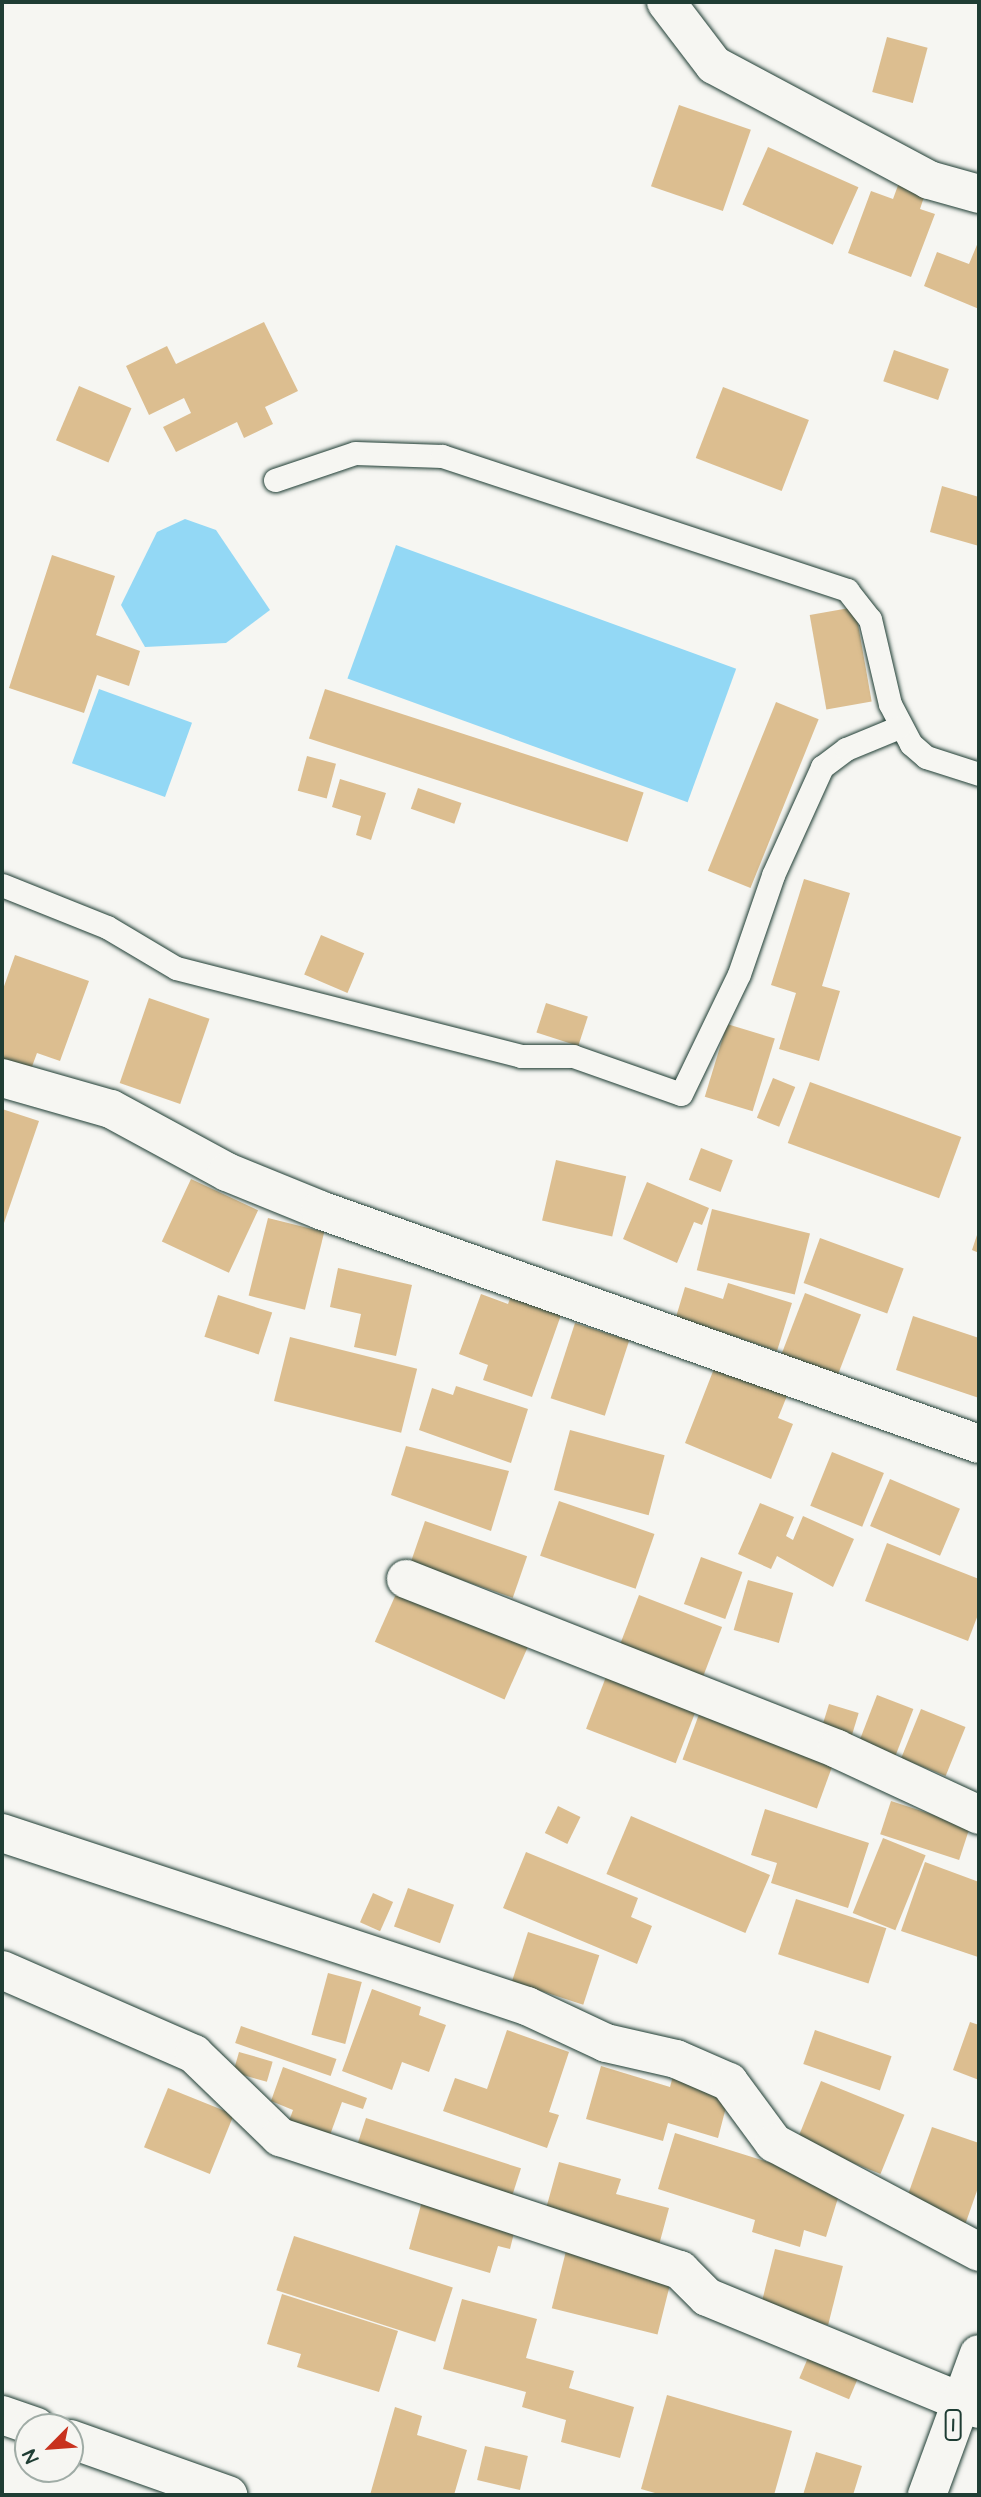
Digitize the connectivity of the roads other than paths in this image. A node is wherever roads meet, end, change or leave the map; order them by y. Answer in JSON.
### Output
{"nodes":[{"id":1,"x":666,"y":2,"type":"edge"},
{"id":2,"x":979,"y":194,"type":"edge"},
{"id":3,"x":275,"y":480,"type":"dead end"},
{"id":4,"x":899,"y":727,"type":"junction"},
{"id":5,"x":979,"y":774,"type":"edge"},
{"id":6,"x":2,"y":885,"type":"edge"},
{"id":7,"x":2,"y":1078,"type":"edge"},
{"id":8,"x":979,"y":1444,"type":"edge"},
{"id":9,"x":406,"y":1579,"type":"dead end"},
{"id":10,"x":979,"y":1815,"type":"edge"},
{"id":11,"x":2,"y":1833,"type":"edge"},
{"id":12,"x":2,"y":1970,"type":"edge"},
{"id":13,"x":979,"y":2252,"type":"edge"},
{"id":14,"x":979,"y":2354,"type":"edge"},
{"id":15,"x":970,"y":2405,"type":"edge"},
{"id":16,"x":84,"y":2444,"type":"edge"},
{"id":17,"x":228,"y":2495,"type":"edge"},
{"id":18,"x":927,"y":2495,"type":"edge"}],
"edges":[{"from":1,"to":2,"type":"main road"},
{"from":3,"to":4,"type":"lane"},
{"from":4,"to":5,"type":"lane"},
{"from":4,"to":6,"type":"lane"},
{"from":7,"to":8,"type":"main road"},
{"from":9,"to":10,"type":"main road"},
{"from":11,"to":13,"type":"main road"},
{"from":12,"to":15,"type":"main road"},
{"from":14,"to":15,"type":"main road","number":"1"},
{"from":15,"to":18,"type":"main road","number":"1"},
{"from":16,"to":17,"type":"main road"}]}
